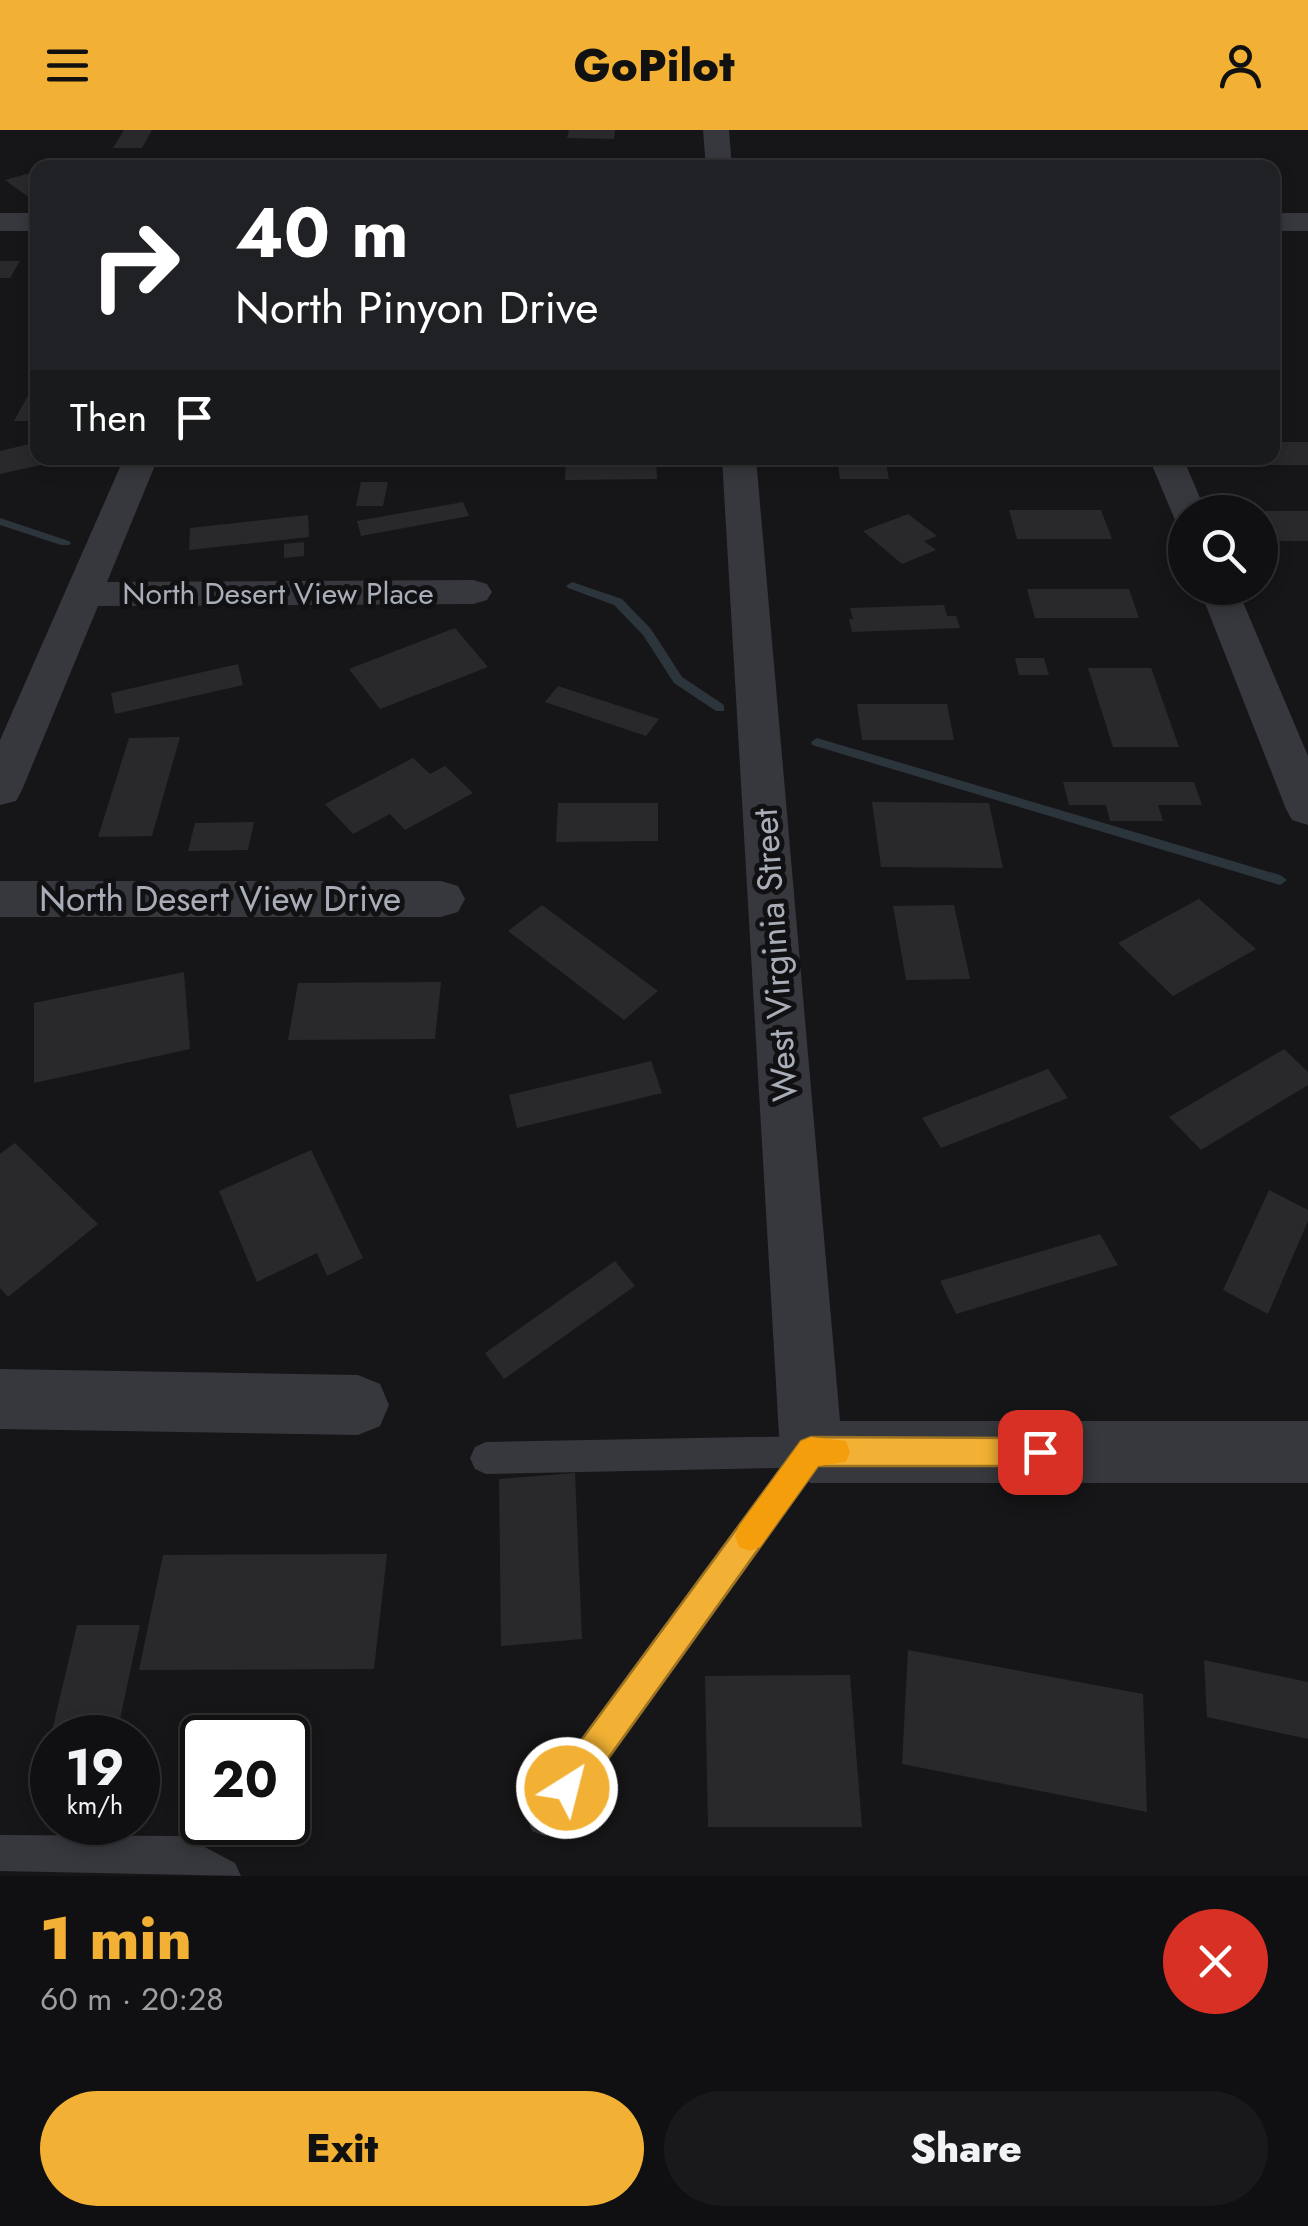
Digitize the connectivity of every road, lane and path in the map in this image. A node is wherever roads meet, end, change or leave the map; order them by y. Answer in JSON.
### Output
{"nodes":[{"id":1,"x":716,"y":130,"type":"edge"},
{"id":2,"x":718,"y":160,"type":"edge"},
{"id":3,"x":0,"y":222,"type":"edge"},
{"id":4,"x":30,"y":222,"type":"edge"},
{"id":5,"x":1280,"y":222,"type":"edge"},
{"id":6,"x":1308,"y":222,"type":"edge"},
{"id":7,"x":138,"y":465,"type":"edge"},
{"id":8,"x":740,"y":465,"type":"edge"},
{"id":9,"x":1169,"y":465,"type":"edge"},
{"id":10,"x":1181,"y":495,"type":"edge"},
{"id":11,"x":473,"y":592,"type":"dead end"},
{"id":12,"x":83,"y":594,"type":"junction"},
{"id":13,"x":1225,"y":605,"type":"edge"},
{"id":14,"x":0,"y":790,"type":"edge"},
{"id":15,"x":1308,"y":809,"type":"edge"},
{"id":16,"x":0,"y":899,"type":"edge"},
{"id":17,"x":441,"y":899,"type":"dead end"},
{"id":18,"x":0,"y":1399,"type":"edge"},
{"id":19,"x":358,"y":1405,"type":"dead end"},
{"id":20,"x":811,"y":1452,"type":"junction"},
{"id":21,"x":1308,"y":1452,"type":"edge"},
{"id":22,"x":486,"y":1458,"type":"dead end"},
{"id":23,"x":545,"y":1818,"type":"dead end"},
{"id":24,"x":0,"y":1854,"type":"edge"},
{"id":25,"x":222,"y":1876,"type":"edge"}],
"edges":[{"from":1,"to":2,"type":"street"},
{"from":3,"to":4,"type":"street"},
{"from":5,"to":6,"type":"street"},
{"from":7,"to":12,"type":"street"},
{"from":8,"to":20,"type":"street","name":"West Virginia Street"},
{"from":9,"to":10,"type":"street"},
{"from":11,"to":12,"type":"street","name":"North Desert View Place"},
{"from":12,"to":14,"type":"street"},
{"from":13,"to":15,"type":"street"},
{"from":16,"to":17,"type":"street","name":"North Desert View Drive"},
{"from":18,"to":19,"type":"street"},
{"from":20,"to":21,"type":"street"},
{"from":20,"to":22,"type":"lane"},
{"from":20,"to":23,"type":"lane"},
{"from":24,"to":25,"type":"lane"}]}
